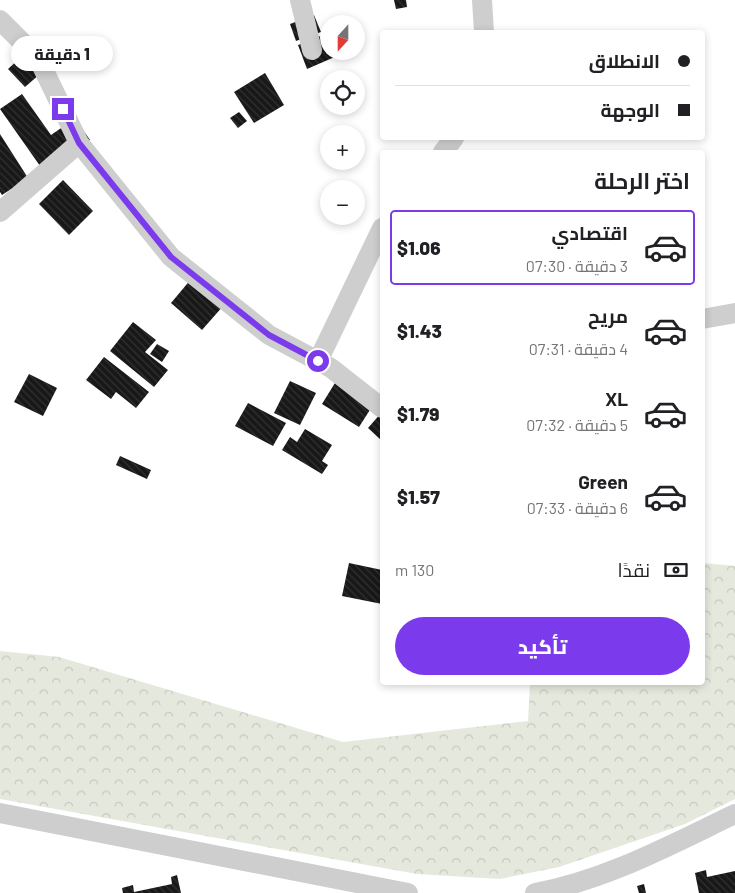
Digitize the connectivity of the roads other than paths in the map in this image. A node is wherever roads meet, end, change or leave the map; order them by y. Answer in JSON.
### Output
{"nodes":[{"id":1,"x":300,"y":0,"type":"edge"},
{"id":2,"x":482,"y":0,"type":"edge"},
{"id":3,"x":0,"y":20,"type":"edge"},
{"id":4,"x":484,"y":30,"type":"edge"},
{"id":5,"x":312,"y":50,"type":"dead end"},
{"id":6,"x":452,"y":140,"type":"edge"},
{"id":7,"x":79,"y":143,"type":"junction"},
{"id":8,"x":445,"y":150,"type":"edge"},
{"id":9,"x":0,"y":212,"type":"edge"},
{"id":10,"x":380,"y":232,"type":"edge"},
{"id":11,"x":735,"y":313,"type":"edge"},
{"id":12,"x":705,"y":318,"type":"edge"},
{"id":13,"x":318,"y":361,"type":"junction"},
{"id":14,"x":380,"y":406,"type":"edge"},
{"id":15,"x":0,"y":813,"type":"edge"},
{"id":16,"x":735,"y":814,"type":"edge"},
{"id":17,"x":408,"y":893,"type":"edge"},
{"id":18,"x":535,"y":893,"type":"edge"}],
"edges":[{"from":1,"to":5,"type":"street"},
{"from":2,"to":4,"type":"street"},
{"from":3,"to":7,"type":"street"},
{"from":6,"to":8,"type":"street"},
{"from":7,"to":9,"type":"street"},
{"from":7,"to":13,"type":"street"},
{"from":10,"to":13,"type":"street"},
{"from":11,"to":12,"type":"street"},
{"from":13,"to":14,"type":"street"},
{"from":15,"to":17,"type":"street"},
{"from":16,"to":18,"type":"street"}]}
